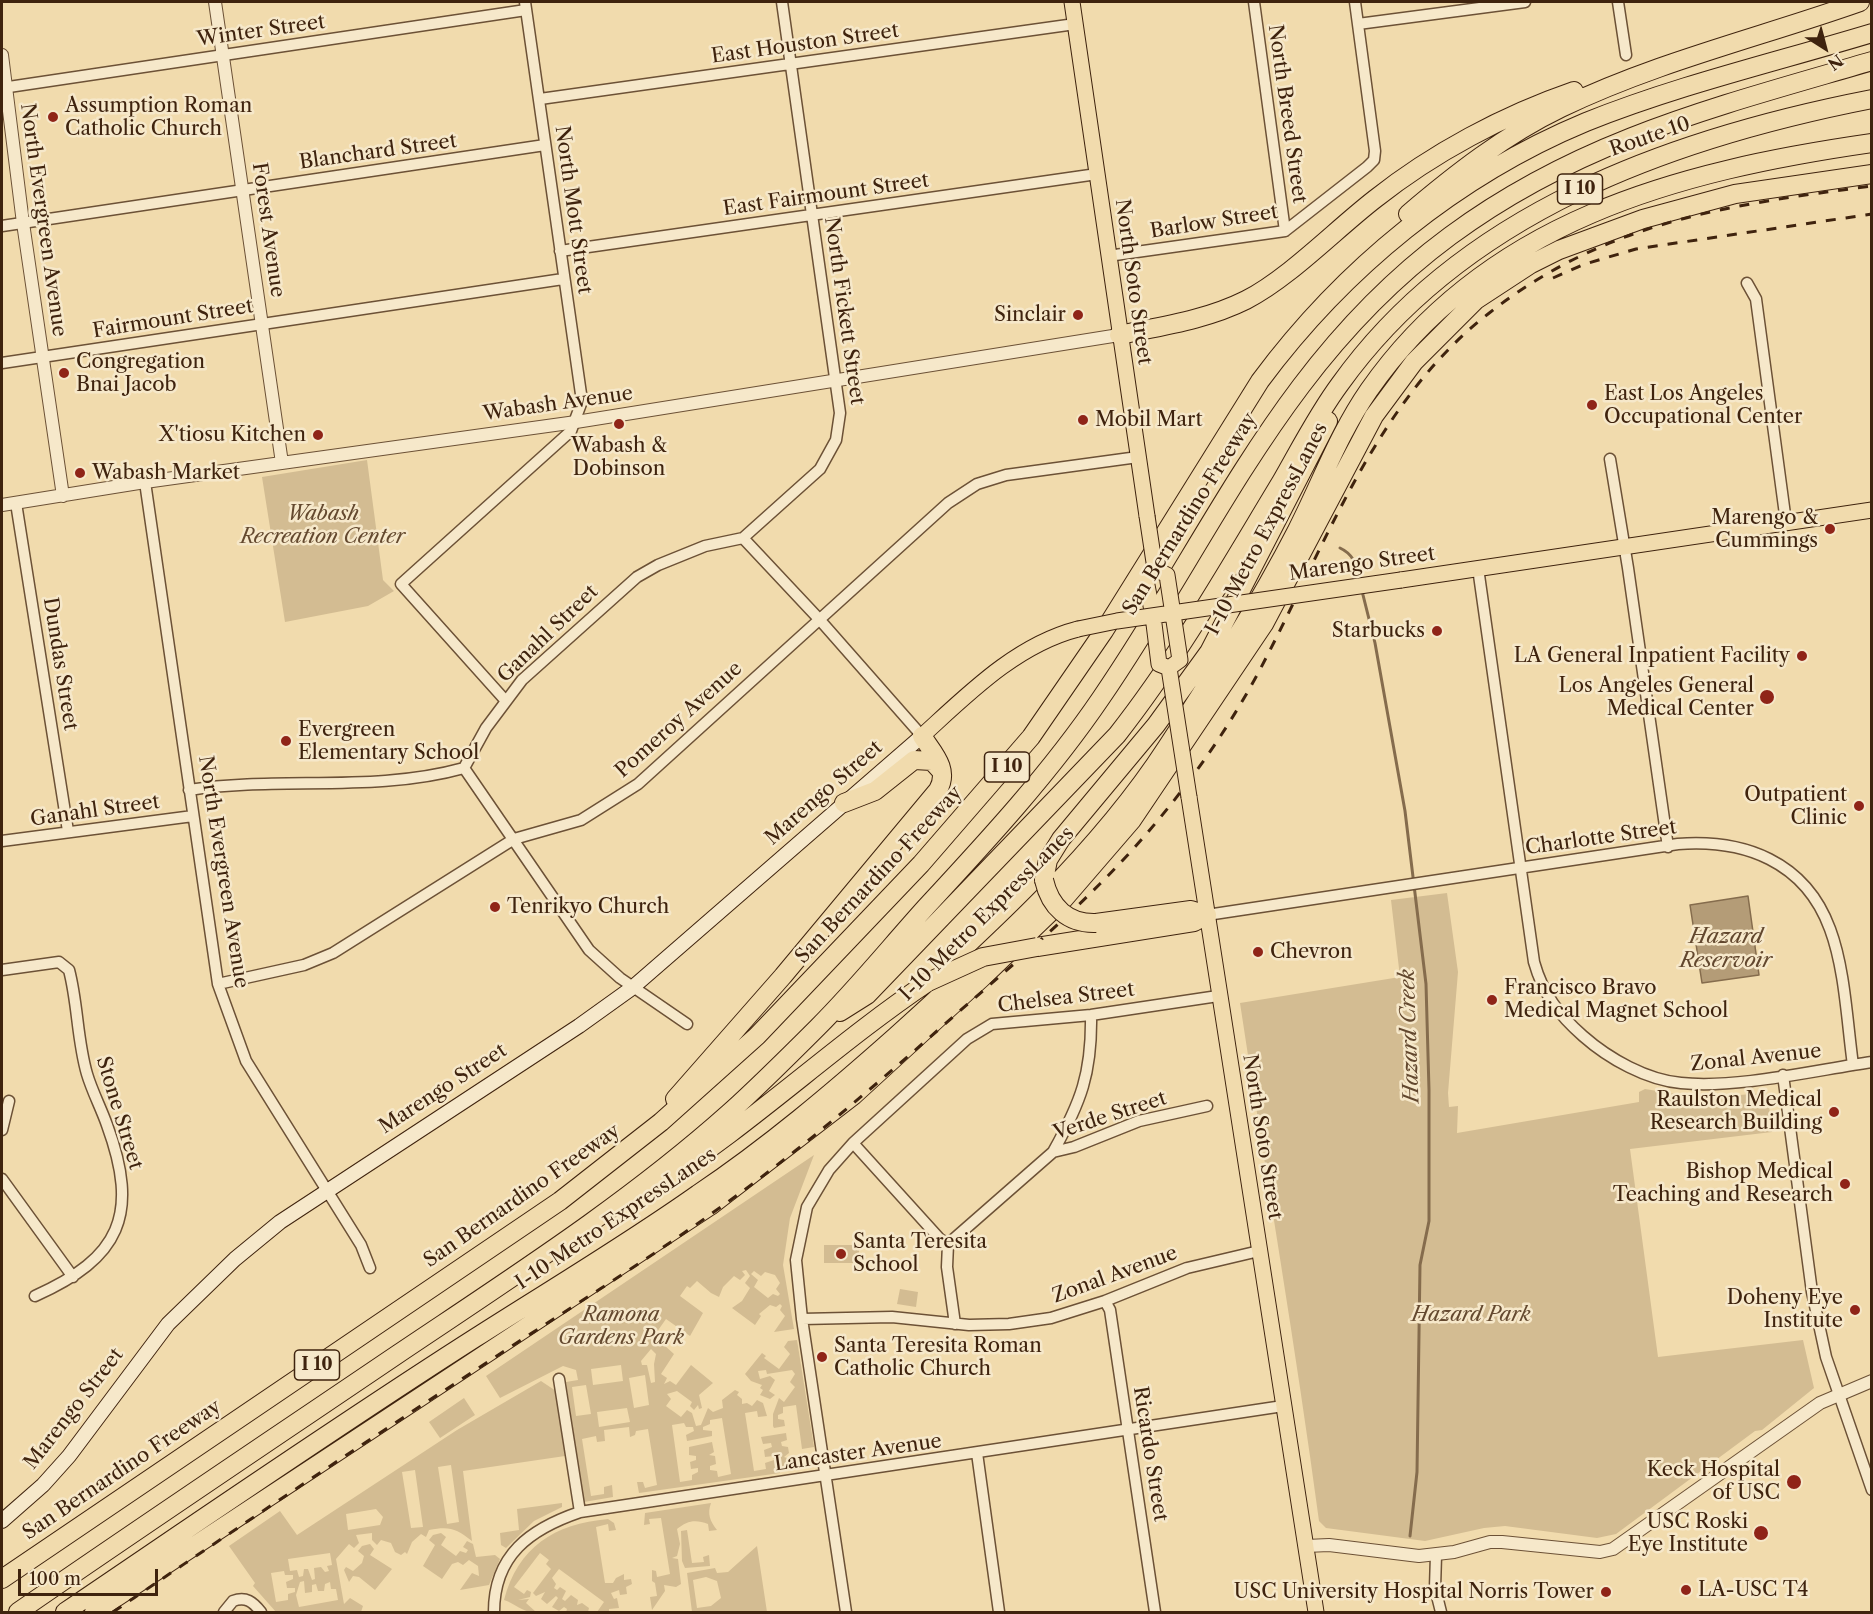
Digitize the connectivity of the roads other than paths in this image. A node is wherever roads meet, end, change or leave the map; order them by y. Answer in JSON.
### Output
{"nodes":[{"id":1,"x":215,"y":2,"type":"edge"},
{"id":2,"x":782,"y":2,"type":"edge"},
{"id":3,"x":1072,"y":2,"type":"edge"},
{"id":4,"x":1254,"y":2,"type":"edge"},
{"id":5,"x":1355,"y":2,"type":"edge"},
{"id":6,"x":1525,"y":2,"type":"edge"},
{"id":7,"x":1618,"y":2,"type":"edge"},
{"id":8,"x":1842,"y":2,"type":"edge"},
{"id":9,"x":1860,"y":2,"type":"edge"},
{"id":10,"x":525,"y":6,"type":"edge"},
{"id":11,"x":1075,"y":24,"type":"junction"},
{"id":12,"x":1358,"y":24,"type":"junction"},
{"id":13,"x":1872,"y":24,"type":"edge"},
{"id":14,"x":1794,"y":25,"type":"junction"},
{"id":15,"x":1872,"y":33,"type":"edge"},
{"id":16,"x":2,"y":55,"type":"edge"},
{"id":17,"x":224,"y":55,"type":"junction"},
{"id":18,"x":1626,"y":55,"type":"dead end"},
{"id":19,"x":1796,"y":56,"type":"junction"},
{"id":20,"x":1688,"y":59,"type":"junction"},
{"id":21,"x":1872,"y":61,"type":"edge"},
{"id":22,"x":791,"y":64,"type":"junction"},
{"id":23,"x":4,"y":88,"type":"edge"},
{"id":24,"x":1872,"y":93,"type":"edge"},
{"id":25,"x":540,"y":99,"type":"junction"},
{"id":26,"x":1872,"y":99,"type":"edge"},
{"id":27,"x":1850,"y":103,"type":"junction"},
{"id":28,"x":1872,"y":143,"type":"edge"},
{"id":29,"x":545,"y":145,"type":"junction"},
{"id":30,"x":1097,"y":174,"type":"junction"},
{"id":31,"x":1872,"y":174,"type":"edge"},
{"id":32,"x":243,"y":190,"type":"junction"},
{"id":33,"x":813,"y":215,"type":"junction"},
{"id":34,"x":23,"y":223,"type":"junction"},
{"id":35,"x":2,"y":226,"type":"edge"},
{"id":36,"x":1285,"y":231,"type":"junction"},
{"id":37,"x":560,"y":251,"type":"junction"},
{"id":38,"x":1108,"y":256,"type":"junction"},
{"id":39,"x":563,"y":279,"type":"junction"},
{"id":40,"x":1747,"y":283,"type":"dead end"},
{"id":41,"x":1306,"y":322,"type":"junction"},
{"id":42,"x":262,"y":324,"type":"junction"},
{"id":43,"x":1119,"y":335,"type":"junction"},
{"id":44,"x":42,"y":357,"type":"junction"},
{"id":45,"x":1357,"y":360,"type":"junction"},
{"id":46,"x":2,"y":363,"type":"edge"},
{"id":47,"x":836,"y":381,"type":"junction"},
{"id":48,"x":576,"y":422,"type":"junction"},
{"id":49,"x":1138,"y":457,"type":"junction"},
{"id":50,"x":1610,"y":459,"type":"dead end"},
{"id":51,"x":282,"y":463,"type":"junction"},
{"id":52,"x":145,"y":482,"type":"junction"},
{"id":53,"x":63,"y":496,"type":"junction"},
{"id":54,"x":16,"y":503,"type":"junction"},
{"id":55,"x":2,"y":505,"type":"edge"},
{"id":56,"x":1872,"y":510,"type":"edge"},
{"id":57,"x":1786,"y":522,"type":"junction"},
{"id":58,"x":743,"y":538,"type":"junction"},
{"id":59,"x":1624,"y":545,"type":"junction"},
{"id":60,"x":1155,"y":568,"type":"junction"},
{"id":61,"x":1478,"y":568,"type":"junction"},
{"id":62,"x":1173,"y":613,"type":"junction"},
{"id":63,"x":1153,"y":616,"type":"junction"},
{"id":64,"x":819,"y":619,"type":"junction"},
{"id":65,"x":1169,"y":668,"type":"junction"},
{"id":66,"x":505,"y":700,"type":"junction"},
{"id":67,"x":922,"y":736,"type":"junction"},
{"id":68,"x":464,"y":768,"type":"junction"},
{"id":69,"x":943,"y":778,"type":"junction"},
{"id":70,"x":189,"y":790,"type":"junction"},
{"id":71,"x":844,"y":803,"type":"junction"},
{"id":72,"x":193,"y":816,"type":"junction"},
{"id":73,"x":68,"y":831,"type":"junction"},
{"id":74,"x":514,"y":839,"type":"junction"},
{"id":75,"x":2,"y":842,"type":"edge"},
{"id":76,"x":1668,"y":847,"type":"junction"},
{"id":77,"x":1521,"y":868,"type":"junction"},
{"id":78,"x":1207,"y":915,"type":"junction"},
{"id":79,"x":1092,"y":931,"type":"junction"},
{"id":80,"x":2,"y":970,"type":"edge"},
{"id":81,"x":218,"y":984,"type":"junction"},
{"id":82,"x":633,"y":988,"type":"junction"},
{"id":83,"x":1218,"y":996,"type":"junction"},
{"id":84,"x":1091,"y":1015,"type":"junction"},
{"id":85,"x":823,"y":1022,"type":"junction"},
{"id":86,"x":687,"y":1024,"type":"dead end"},
{"id":87,"x":1872,"y":1062,"type":"edge"},
{"id":88,"x":1853,"y":1065,"type":"junction"},
{"id":89,"x":1784,"y":1075,"type":"junction"},
{"id":90,"x":9,"y":1101,"type":"dead end"},
{"id":91,"x":1208,"y":1106,"type":"dead end"},
{"id":92,"x":2,"y":1130,"type":"edge"},
{"id":93,"x":853,"y":1143,"type":"junction"},
{"id":94,"x":629,"y":1148,"type":"junction"},
{"id":95,"x":1053,"y":1152,"type":"junction"},
{"id":96,"x":2,"y":1179,"type":"edge"},
{"id":97,"x":325,"y":1191,"type":"junction"},
{"id":98,"x":948,"y":1244,"type":"junction"},
{"id":99,"x":1259,"y":1251,"type":"junction"},
{"id":100,"x":534,"y":1262,"type":"junction"},
{"id":101,"x":370,"y":1268,"type":"dead end"},
{"id":102,"x":73,"y":1277,"type":"junction"},
{"id":103,"x":34,"y":1296,"type":"dead end"},
{"id":104,"x":1106,"y":1301,"type":"junction"},
{"id":105,"x":802,"y":1319,"type":"junction"},
{"id":106,"x":955,"y":1324,"type":"junction"},
{"id":107,"x":559,"y":1379,"type":"dead end"},
{"id":108,"x":1872,"y":1381,"type":"edge"},
{"id":109,"x":1838,"y":1394,"type":"junction"},
{"id":110,"x":1283,"y":1406,"type":"junction"},
{"id":111,"x":1128,"y":1431,"type":"junction"},
{"id":112,"x":977,"y":1453,"type":"junction"},
{"id":113,"x":827,"y":1476,"type":"junction"},
{"id":114,"x":1872,"y":1490,"type":"edge"},
{"id":115,"x":580,"y":1512,"type":"junction"},
{"id":116,"x":2,"y":1521,"type":"edge"},
{"id":117,"x":1306,"y":1546,"type":"junction"},
{"id":118,"x":1436,"y":1555,"type":"junction"},
{"id":119,"x":2,"y":1579,"type":"edge"},
{"id":120,"x":18,"y":1612,"type":"edge"},
{"id":121,"x":65,"y":1612,"type":"edge"},
{"id":122,"x":94,"y":1612,"type":"edge"},
{"id":123,"x":224,"y":1612,"type":"edge"},
{"id":124,"x":261,"y":1612,"type":"edge"},
{"id":125,"x":494,"y":1612,"type":"edge"},
{"id":126,"x":846,"y":1612,"type":"edge"},
{"id":127,"x":999,"y":1612,"type":"edge"},
{"id":128,"x":1155,"y":1612,"type":"edge"},
{"id":129,"x":1316,"y":1612,"type":"edge"},
{"id":130,"x":1440,"y":1612,"type":"edge"}],
"edges":[{"from":1,"to":17,"type":"street","name":"Forest Avenue"},
{"from":2,"to":22,"type":"street","name":"North Fickett Street"},
{"from":3,"to":11,"type":"main road","name":"North Soto Street"},
{"from":4,"to":36,"type":"street","name":"North Breed Street"},
{"from":5,"to":12,"type":"street"},
{"from":6,"to":12,"type":"street"},
{"from":7,"to":18,"type":"street"},
{"from":8,"to":14,"type":"highway"},
{"from":9,"to":14,"type":"highway","number":"I 10"},
{"from":10,"to":17,"type":"street","name":"Winter Street"},
{"from":10,"to":25,"type":"street","name":"North Mott Street"},
{"from":11,"to":22,"type":"street","name":"East Houston Street"},
{"from":11,"to":30,"type":"main road","name":"North Soto Street"},
{"from":12,"to":36,"type":"street","name":"Barlow Street"},
{"from":13,"to":19,"type":"highway"},
{"from":14,"to":20,"type":"highway","number":"I 10"},
{"from":15,"to":19,"type":"highway","name":"San Bernardino Freeway"},
{"from":16,"to":23,"type":"street","name":"North Evergreen Avenue"},
{"from":17,"to":23,"type":"street","name":"Winter Street"},
{"from":17,"to":32,"type":"street","name":"Forest Avenue"},
{"from":19,"to":41,"type":"highway","name":"San Bernardino Freeway"},
{"from":20,"to":41,"type":"highway","number":"I 10"},
{"from":20,"to":43,"type":"highway"},
{"from":21,"to":85,"type":"highway","name":"San Bernardino Freeway"},
{"from":22,"to":25,"type":"street","name":"East Houston Street"},
{"from":22,"to":33,"type":"street","name":"North Fickett Street"},
{"from":23,"to":34,"type":"street","name":"North Evergreen Avenue"},
{"from":24,"to":27,"type":"highway"},
{"from":25,"to":29,"type":"street","name":"North Mott Street"},
{"from":26,"to":27,"type":"highway","name":"Route 10","number":"I 10"},
{"from":27,"to":45,"type":"highway","name":"Route 10","number":"I 10"},
{"from":28,"to":121,"type":"highway","name":"I-10 Metro ExpressLanes"},
{"from":29,"to":32,"type":"street","name":"Blanchard Street"},
{"from":29,"to":37,"type":"street","name":"North Mott Street"},
{"from":30,"to":33,"type":"street","name":"East Fairmount Street"},
{"from":30,"to":38,"type":"main road","name":"North Soto Street"},
{"from":31,"to":122,"type":"highway","name":"I-10 Metro ExpressLanes"},
{"from":32,"to":34,"type":"street","name":"Blanchard Street"},
{"from":32,"to":42,"type":"street","name":"Forest Avenue"},
{"from":33,"to":37,"type":"street","name":"East Fairmount Street"},
{"from":33,"to":47,"type":"street","name":"North Fickett Street"},
{"from":34,"to":35,"type":"street","name":"Blanchard Street"},
{"from":34,"to":44,"type":"street","name":"North Evergreen Avenue"},
{"from":36,"to":38,"type":"street","name":"Barlow Street"},
{"from":37,"to":39,"type":"street","name":"North Mott Street"},
{"from":38,"to":43,"type":"main road","name":"North Soto Street"},
{"from":39,"to":42,"type":"street","name":"Fairmount Street"},
{"from":39,"to":48,"type":"street","name":"North Mott Street"},
{"from":40,"to":57,"type":"street"},
{"from":41,"to":94,"type":"highway","name":"San Bernardino Freeway","number":"I 10"},
{"from":42,"to":44,"type":"street","name":"Fairmount Street"},
{"from":42,"to":51,"type":"street","name":"Forest Avenue"},
{"from":43,"to":47,"type":"street","name":"Wabash Avenue"},
{"from":43,"to":49,"type":"main road","name":"North Soto Street"},
{"from":44,"to":46,"type":"street","name":"Fairmount Street"},
{"from":44,"to":53,"type":"street","name":"North Evergreen Avenue"},
{"from":45,"to":79,"type":"highway","bridge":true},
{"from":45,"to":85,"type":"highway","number":"I 10"},
{"from":47,"to":48,"type":"street","name":"Wabash Avenue"},
{"from":47,"to":58,"type":"street","name":"North Fickett Street"},
{"from":48,"to":51,"type":"street","name":"Wabash Avenue"},
{"from":48,"to":66,"type":"street"},
{"from":49,"to":60,"type":"main road","name":"North Soto Street","bridge":true},
{"from":49,"to":64,"type":"street","name":"Pomeroy Avenue"},
{"from":50,"to":59,"type":"street"},
{"from":51,"to":52,"type":"street","name":"Wabash Avenue"},
{"from":52,"to":53,"type":"street","name":"Wabash Avenue"},
{"from":52,"to":70,"type":"street","name":"North Evergreen Avenue"},
{"from":53,"to":54,"type":"street","name":"Wabash Avenue"},
{"from":54,"to":55,"type":"street","name":"Wabash Avenue"},
{"from":54,"to":73,"type":"street","name":"Dundas Street"},
{"from":56,"to":57,"type":"main road","name":"Marengo Street"},
{"from":57,"to":59,"type":"main road","name":"Marengo Street"},
{"from":58,"to":64,"type":"street"},
{"from":58,"to":66,"type":"street","name":"Ganahl Street"},
{"from":59,"to":61,"type":"main road","name":"Marengo Street"},
{"from":59,"to":76,"type":"street"},
{"from":60,"to":62,"type":"main road","name":"North Soto Street","bridge":true},
{"from":60,"to":63,"type":"main road","name":"North Soto Street"},
{"from":61,"to":62,"type":"main road","name":"Marengo Street","bridge":true},
{"from":61,"to":77,"type":"street","name":"Zonal Avenue"},
{"from":62,"to":63,"type":"main road","name":"Marengo Street","bridge":true},
{"from":62,"to":65,"type":"main road","name":"North Soto Street","bridge":true},
{"from":63,"to":65,"type":"main road","name":"North Soto Street","bridge":true},
{"from":63,"to":67,"type":"main road","name":"Marengo Street","bridge":true},
{"from":64,"to":67,"type":"street"},
{"from":64,"to":74,"type":"street","name":"Pomeroy Avenue"},
{"from":65,"to":78,"type":"main road","name":"North Soto Street","bridge":true},
{"from":66,"to":68,"type":"street","name":"Ganahl Street"},
{"from":67,"to":69,"type":"highway"},
{"from":67,"to":71,"type":"main road","name":"Marengo Street"},
{"from":68,"to":70,"type":"street"},
{"from":68,"to":74,"type":"street"},
{"from":69,"to":71,"type":"highway"},
{"from":69,"to":94,"type":"highway"},
{"from":70,"to":72,"type":"street","name":"North Evergreen Avenue"},
{"from":71,"to":82,"type":"main road","name":"Marengo Street"},
{"from":72,"to":73,"type":"street","name":"Ganahl Street"},
{"from":72,"to":81,"type":"street","name":"North Evergreen Avenue"},
{"from":73,"to":75,"type":"street","name":"Ganahl Street"},
{"from":74,"to":81,"type":"street","name":"Pomeroy Avenue"},
{"from":74,"to":82,"type":"street"},
{"from":76,"to":77,"type":"street","name":"Charlotte Street"},
{"from":76,"to":88,"type":"street","name":"Charlotte Street"},
{"from":77,"to":78,"type":"street","name":"Charlotte Street"},
{"from":77,"to":89,"type":"street","name":"Zonal Avenue"},
{"from":78,"to":79,"type":"highway"},
{"from":78,"to":83,"type":"main road","name":"North Soto Street"},
{"from":79,"to":100,"type":"highway","bridge":true},
{"from":80,"to":102,"type":"street","name":"Stone Street"},
{"from":81,"to":97,"type":"street","name":"North Evergreen Avenue"},
{"from":82,"to":86,"type":"street"},
{"from":82,"to":97,"type":"main road","name":"Marengo Street"},
{"from":83,"to":84,"type":"street","name":"Chelsea Street"},
{"from":83,"to":99,"type":"main road","name":"North Soto Street"},
{"from":84,"to":93,"type":"street","name":"Chelsea Street"},
{"from":84,"to":95,"type":"street"},
{"from":85,"to":100,"type":"highway","name":"San Bernardino Freeway","number":"I 10"},
{"from":87,"to":88,"type":"street","name":"Zonal Avenue"},
{"from":88,"to":89,"type":"street","name":"Zonal Avenue"},
{"from":89,"to":109,"type":"street"},
{"from":90,"to":92,"type":"street"},
{"from":91,"to":95,"type":"street","name":"Verde Street"},
{"from":93,"to":98,"type":"street"},
{"from":93,"to":105,"type":"street","name":"Chelsea Street"},
{"from":94,"to":119,"type":"highway","name":"San Bernardino Freeway","number":"I 10"},
{"from":95,"to":98,"type":"street","name":"Verde Street"},
{"from":96,"to":102,"type":"street"},
{"from":97,"to":101,"type":"street","name":"North Evergreen Avenue"},
{"from":97,"to":116,"type":"main road","name":"Marengo Street"},
{"from":98,"to":106,"type":"street"},
{"from":99,"to":104,"type":"street","name":"Zonal Avenue"},
{"from":99,"to":110,"type":"main road","name":"North Soto Street"},
{"from":100,"to":120,"type":"highway","name":"San Bernardino Freeway","number":"I 10"},
{"from":102,"to":103,"type":"street","name":"Stone Street"},
{"from":104,"to":106,"type":"street","name":"Zonal Avenue"},
{"from":104,"to":111,"type":"street","name":"Ricardo Street"},
{"from":105,"to":106,"type":"street","name":"Zonal Avenue"},
{"from":105,"to":113,"type":"street","name":"Chelsea Street"},
{"from":107,"to":115,"type":"street"},
{"from":108,"to":109,"type":"street"},
{"from":109,"to":114,"type":"street"},
{"from":109,"to":118,"type":"street"},
{"from":110,"to":111,"type":"street","name":"Lancaster Avenue"},
{"from":110,"to":117,"type":"main road","name":"North Soto Street"},
{"from":111,"to":112,"type":"street","name":"Lancaster Avenue"},
{"from":111,"to":128,"type":"street","name":"Ricardo Street"},
{"from":112,"to":113,"type":"street","name":"Lancaster Avenue"},
{"from":112,"to":127,"type":"street"},
{"from":113,"to":115,"type":"street","name":"Lancaster Avenue"},
{"from":113,"to":126,"type":"street","name":"Chelsea Street"},
{"from":115,"to":125,"type":"street","name":"Lancaster Avenue"},
{"from":117,"to":118,"type":"street"},
{"from":117,"to":129,"type":"main road","name":"North Soto Street"},
{"from":118,"to":130,"type":"street"},
{"from":123,"to":124,"type":"street"}]}
